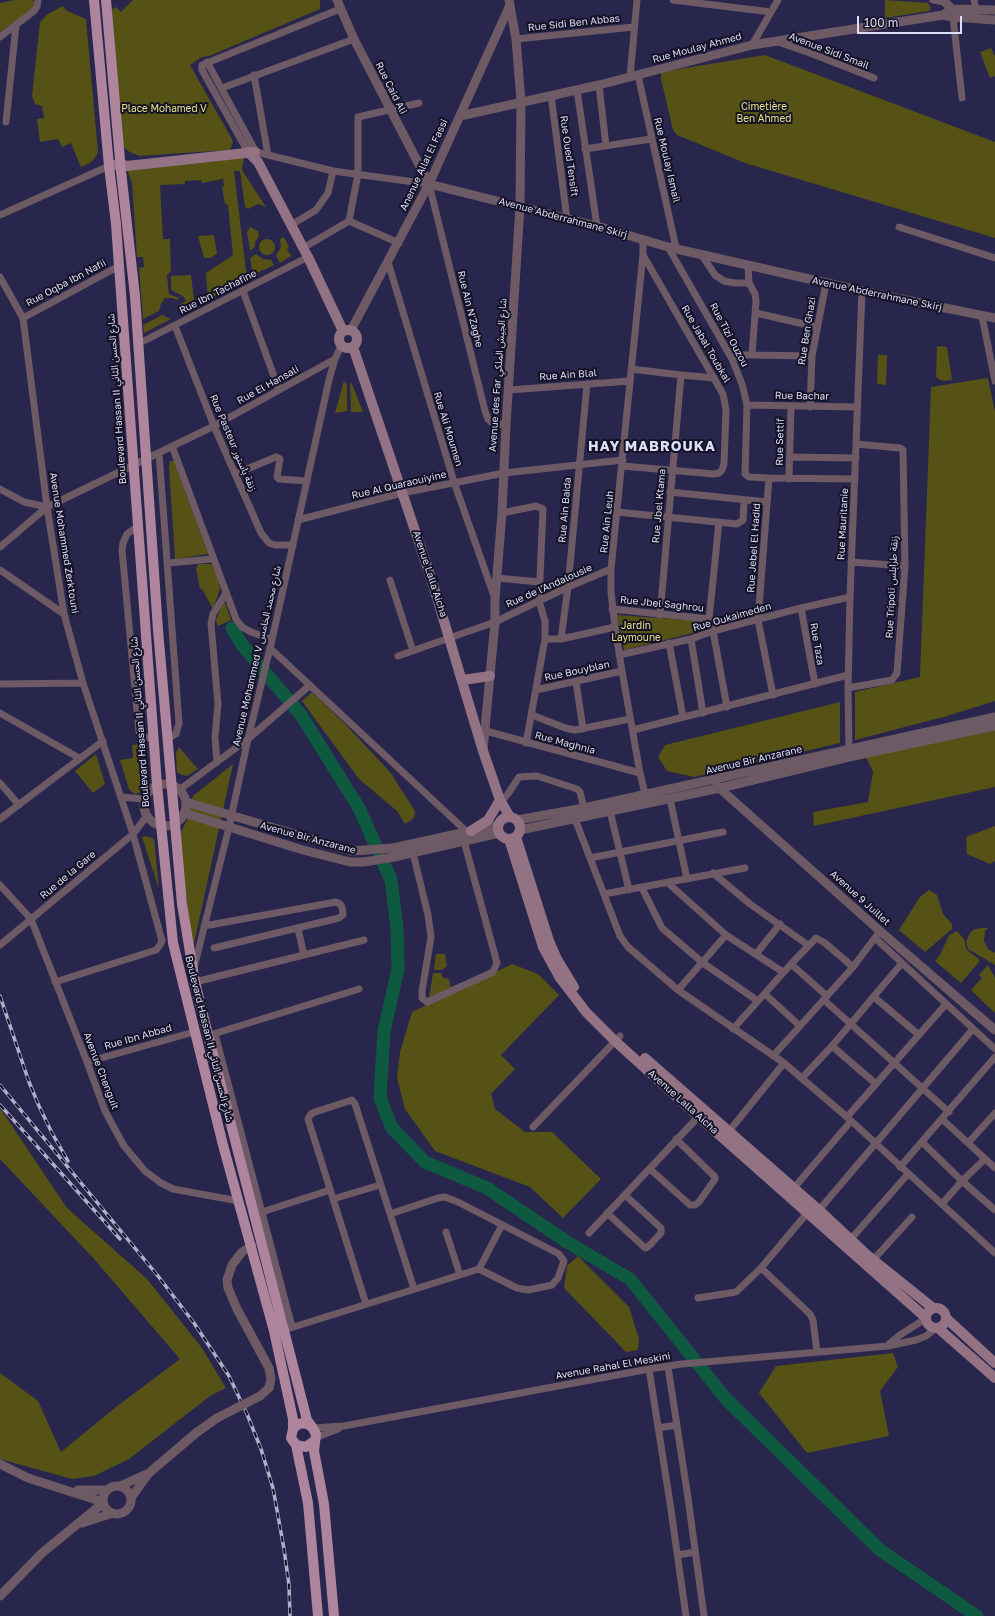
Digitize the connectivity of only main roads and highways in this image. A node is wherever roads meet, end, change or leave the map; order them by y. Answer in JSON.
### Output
{"nodes":[{"id":1,"x":96,"y":0,"type":"edge"},
{"id":2,"x":105,"y":0,"type":"edge"},
{"id":3,"x":123,"y":167,"type":"junction"},
{"id":4,"x":109,"y":169,"type":"junction"},
{"id":5,"x":347,"y":331,"type":"junction"},
{"id":6,"x":353,"y":347,"type":"junction"},
{"id":7,"x":490,"y":676,"type":"road end"},
{"id":8,"x":463,"y":680,"type":"junction"},
{"id":9,"x":500,"y":802,"type":"junction"},
{"id":10,"x":467,"y":835,"type":"road end"},
{"id":11,"x":726,"y":1135,"type":"junction"},
{"id":12,"x":933,"y":1308,"type":"junction"},
{"id":13,"x":925,"y":1318,"type":"junction"},
{"id":14,"x":946,"y":1318,"type":"junction"},
{"id":15,"x":937,"y":1328,"type":"junction"},
{"id":16,"x":995,"y":1363,"type":"edge"},
{"id":17,"x":995,"y":1378,"type":"edge"},
{"id":18,"x":312,"y":1427,"type":"junction"},
{"id":19,"x":293,"y":1430,"type":"junction"},
{"id":20,"x":315,"y":1440,"type":"junction"},
{"id":21,"x":296,"y":1445,"type":"junction"},
{"id":22,"x":318,"y":1616,"type":"edge"},
{"id":23,"x":334,"y":1616,"type":"edge"}],
"edges":[{"from":1,"to":2,"type":"main road"},
{"from":1,"to":4,"type":"main road","name":"Boulevard Hassan II شارع الحسن الثاني"},
{"from":2,"to":3,"type":"main road","name":"Boulevard Hassan II شارع الحسن الثاني"},
{"from":3,"to":4,"type":"main road","name":"Avenue Abderrahmane Skirj"},
{"from":3,"to":5,"type":"main road","name":"Avenue Abderrahmane Skirj"},
{"from":3,"to":18,"type":"main road","name":"Boulevard Hassan II شارع الحسن الثاني"},
{"from":4,"to":19,"type":"main road","name":"Boulevard Hassan II شارع الحسن الثاني"},
{"from":5,"to":6,"type":"main road"},
{"from":5,"to":6,"type":"main road"},
{"from":6,"to":8,"type":"main road","name":"Avenue Lalla Aicha"},
{"from":7,"to":8,"type":"main road"},
{"from":8,"to":9,"type":"main road","name":"Avenue Lalla Aicha"},
{"from":9,"to":10,"type":"main road"},
{"from":9,"to":11,"type":"main road","name":"Avenue Lalla Aicha"},
{"from":11,"to":12,"type":"main road","name":"Avenue Lalla Aicha"},
{"from":11,"to":13,"type":"main road","name":"Avenue Lalla Aicha"},
{"from":12,"to":13,"type":"main road"},
{"from":12,"to":14,"type":"main road","name":"Avenue Lalla Aicha"},
{"from":13,"to":15,"type":"main road","name":"Avenue Lalla Aicha"},
{"from":14,"to":15,"type":"main road"},
{"from":14,"to":16,"type":"main road","name":"Avenue Lalla Aicha"},
{"from":15,"to":17,"type":"main road","name":"Avenue Lalla Aicha"},
{"from":18,"to":19,"type":"main road"},
{"from":18,"to":20,"type":"main road"},
{"from":19,"to":21,"type":"main road"},
{"from":20,"to":21,"type":"main road"},
{"from":20,"to":23,"type":"main road"},
{"from":21,"to":22,"type":"main road"}]}
